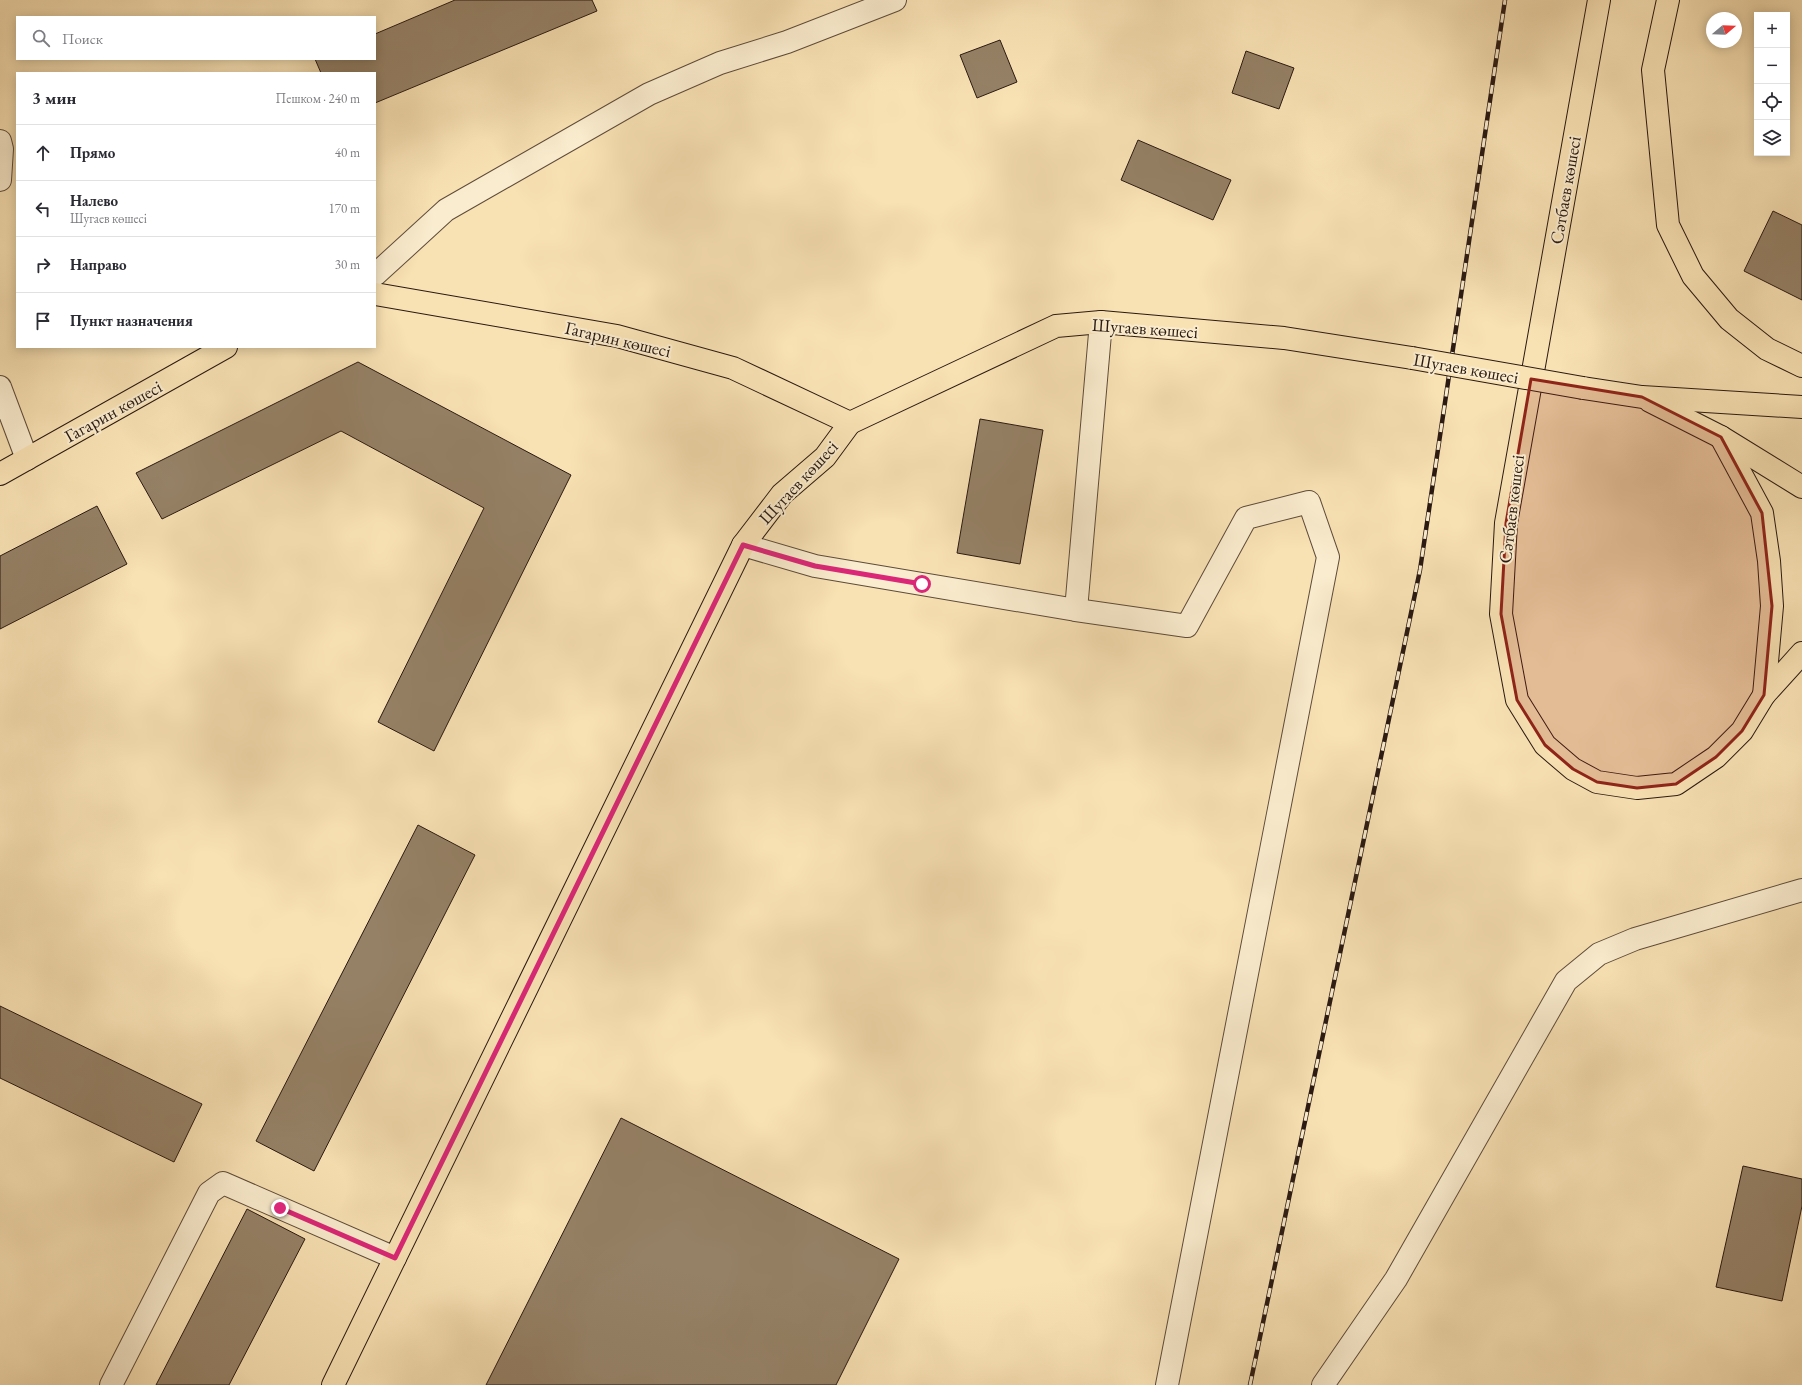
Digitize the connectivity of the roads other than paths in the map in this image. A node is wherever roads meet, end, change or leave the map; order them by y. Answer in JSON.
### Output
{"nodes":[{"id":1,"x":895,"y":0,"type":"edge"},
{"id":2,"x":1599,"y":0,"type":"edge"},
{"id":3,"x":1668,"y":0,"type":"edge"},
{"id":4,"x":0,"y":140,"type":"edge"},
{"id":5,"x":0,"y":180,"type":"edge"},
{"id":6,"x":376,"y":273,"type":"edge"},
{"id":7,"x":376,"y":294,"type":"edge"},
{"id":8,"x":1101,"y":322,"type":"junction"},
{"id":9,"x":224,"y":348,"type":"edge"},
{"id":10,"x":1802,"y":366,"type":"edge"},
{"id":11,"x":0,"y":387,"type":"edge"},
{"id":12,"x":1642,"y":397,"type":"junction"},
{"id":13,"x":1802,"y":407,"type":"edge"},
{"id":14,"x":850,"y":423,"type":"junction"},
{"id":15,"x":1721,"y":437,"type":"junction"},
{"id":16,"x":27,"y":459,"type":"junction"},
{"id":17,"x":0,"y":474,"type":"edge"},
{"id":18,"x":1802,"y":487,"type":"edge"},
{"id":19,"x":743,"y":545,"type":"junction"},
{"id":20,"x":1076,"y":610,"type":"junction"},
{"id":21,"x":1802,"y":653,"type":"edge"},
{"id":22,"x":1764,"y":695,"type":"junction"},
{"id":23,"x":1802,"y":890,"type":"edge"},
{"id":24,"x":395,"y":1258,"type":"junction"},
{"id":25,"x":111,"y":1385,"type":"edge"},
{"id":26,"x":333,"y":1385,"type":"edge"},
{"id":27,"x":1167,"y":1385,"type":"edge"},
{"id":28,"x":1323,"y":1385,"type":"edge"}],
"edges":[{"from":1,"to":6,"type":"street"},
{"from":2,"to":22,"type":"main road","name":"Сәтбаев көшесі"},
{"from":3,"to":10,"type":"main road"},
{"from":4,"to":5,"type":"street"},
{"from":7,"to":14,"type":"main road","name":"Гагарин көшесі"},
{"from":8,"to":12,"type":"main road","name":"Шугаев көшесі","bridge":true},
{"from":8,"to":14,"type":"main road","name":"Шугаев көшесі"},
{"from":8,"to":20,"type":"street"},
{"from":9,"to":16,"type":"main road","name":"Гагарин көшесі"},
{"from":11,"to":16,"type":"street"},
{"from":12,"to":13,"type":"main road","name":"Шугаев көшесі"},
{"from":12,"to":15,"type":"main road","name":"Шугаев көшесі"},
{"from":14,"to":19,"type":"main road","name":"Шугаев көшесі"},
{"from":15,"to":18,"type":"main road","name":"Шугаев көшесі"},
{"from":15,"to":22,"type":"main road","name":"Сәтбаев көшесі"},
{"from":16,"to":17,"type":"main road","name":"Гагарин көшесі"},
{"from":19,"to":20,"type":"street"},
{"from":19,"to":24,"type":"main road","name":"Шугаев көшесі"},
{"from":20,"to":27,"type":"street"},
{"from":21,"to":22,"type":"main road","name":"Сәтбаев көшесі"},
{"from":23,"to":28,"type":"street"},
{"from":24,"to":25,"type":"street"},
{"from":24,"to":26,"type":"main road","name":"Шугаев көшесі"}]}
